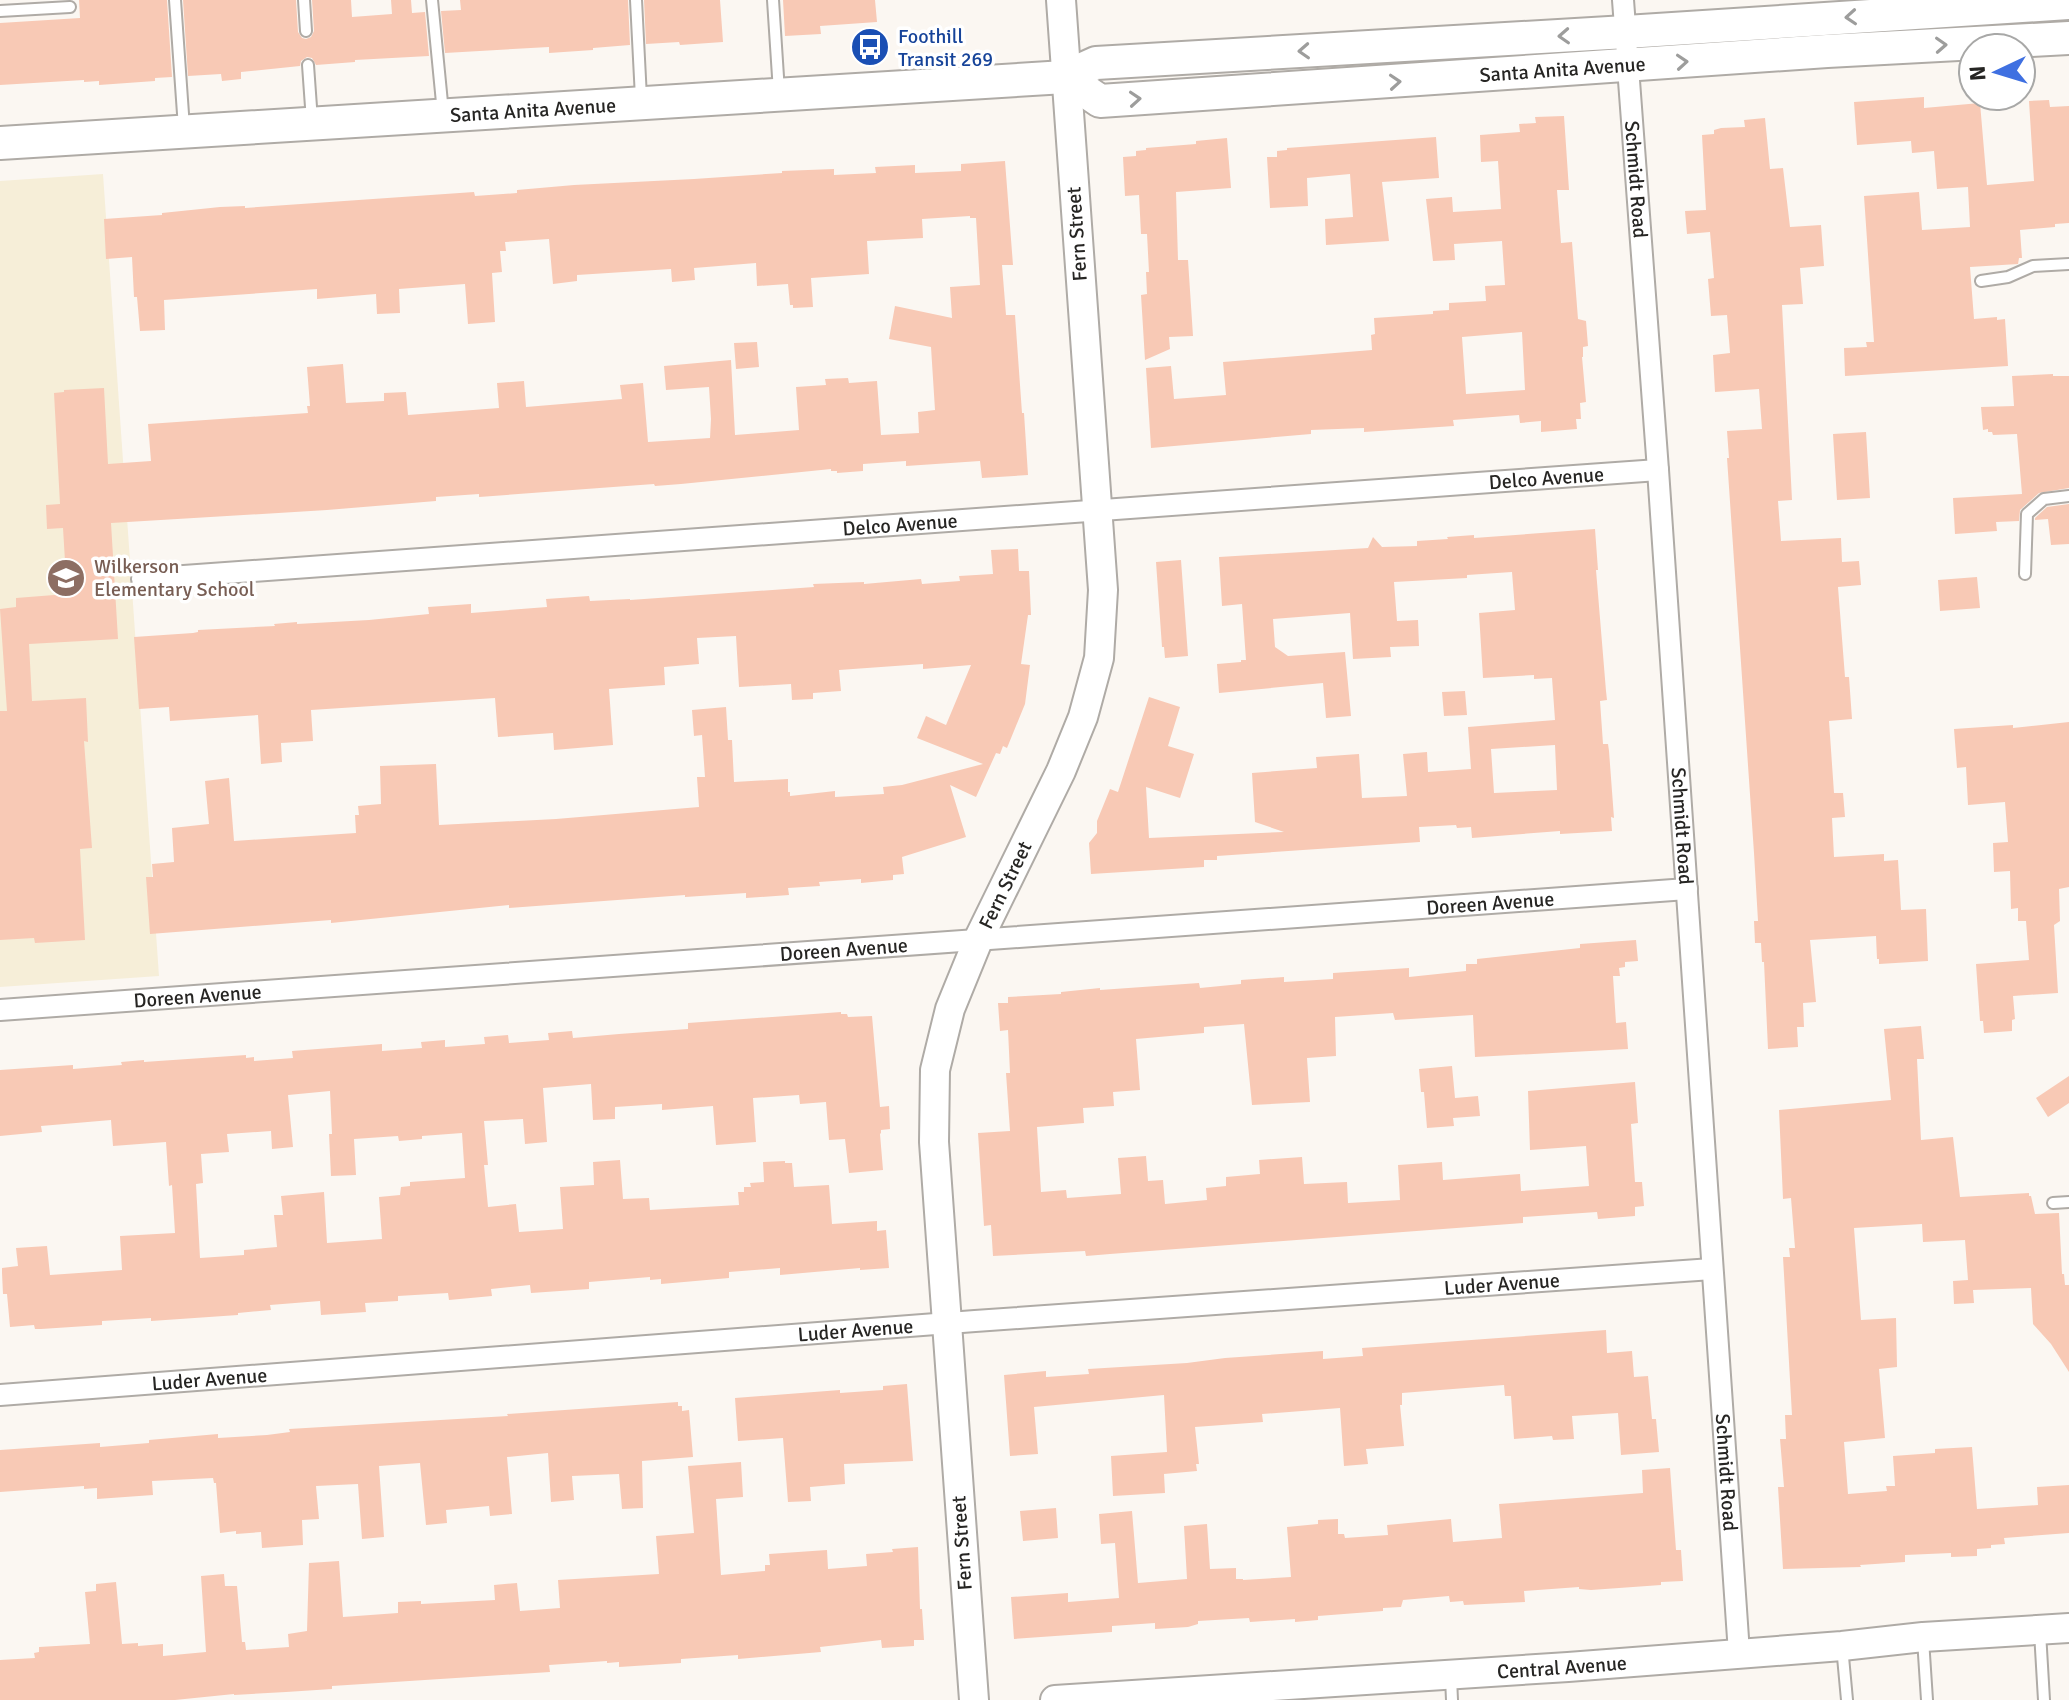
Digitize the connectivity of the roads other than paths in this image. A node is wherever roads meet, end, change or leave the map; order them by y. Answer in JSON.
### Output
{"nodes":[{"id":1,"x":175,"y":0,"type":"edge"},
{"id":2,"x":304,"y":0,"type":"edge"},
{"id":3,"x":432,"y":0,"type":"edge"},
{"id":4,"x":636,"y":0,"type":"edge"},
{"id":5,"x":773,"y":0,"type":"edge"},
{"id":6,"x":1061,"y":0,"type":"edge"},
{"id":7,"x":1623,"y":0,"type":"edge"},
{"id":8,"x":2069,"y":3,"type":"edge"},
{"id":9,"x":70,"y":7,"type":"dead end"},
{"id":10,"x":0,"y":11,"type":"edge"},
{"id":11,"x":306,"y":31,"type":"dead end"},
{"id":12,"x":1626,"y":32,"type":"junction"},
{"id":13,"x":2069,"y":38,"type":"edge"},
{"id":14,"x":308,"y":65,"type":"dead end"},
{"id":15,"x":1629,"y":66,"type":"junction"},
{"id":16,"x":1065,"y":77,"type":"junction"},
{"id":17,"x":779,"y":94,"type":"junction"},
{"id":18,"x":641,"y":103,"type":"junction"},
{"id":19,"x":443,"y":115,"type":"junction"},
{"id":20,"x":312,"y":123,"type":"junction"},
{"id":21,"x":184,"y":130,"type":"junction"},
{"id":22,"x":0,"y":143,"type":"edge"},
{"id":23,"x":2069,"y":264,"type":"edge"},
{"id":24,"x":1981,"y":281,"type":"dead end"},
{"id":25,"x":1658,"y":470,"type":"junction"},
{"id":26,"x":2069,"y":496,"type":"edge"},
{"id":27,"x":1097,"y":511,"type":"junction"},
{"id":28,"x":2025,"y":574,"type":"dead end"},
{"id":29,"x":142,"y":579,"type":"dead end"},
{"id":30,"x":1687,"y":889,"type":"junction"},
{"id":31,"x":979,"y":938,"type":"junction"},
{"id":32,"x":0,"y":1010,"type":"edge"},
{"id":33,"x":2069,"y":1202,"type":"edge"},
{"id":34,"x":2053,"y":1203,"type":"dead end"},
{"id":35,"x":1712,"y":1269,"type":"junction"},
{"id":36,"x":947,"y":1324,"type":"junction"},
{"id":37,"x":0,"y":1395,"type":"edge"},
{"id":38,"x":2069,"y":1628,"type":"edge"},
{"id":39,"x":2039,"y":1630,"type":"junction"},
{"id":40,"x":1923,"y":1637,"type":"junction"},
{"id":41,"x":1842,"y":1646,"type":"junction"},
{"id":42,"x":1739,"y":1653,"type":"junction"},
{"id":43,"x":1451,"y":1687,"type":"edge"},
{"id":44,"x":1200,"y":1695,"type":"edge"},
{"id":45,"x":974,"y":1700,"type":"edge"},
{"id":46,"x":1055,"y":1700,"type":"edge"},
{"id":47,"x":1847,"y":1700,"type":"edge"},
{"id":48,"x":1927,"y":1700,"type":"edge"},
{"id":49,"x":2044,"y":1700,"type":"edge"}],
"edges":[{"from":1,"to":21,"type":"lane"},
{"from":2,"to":11,"type":"lane"},
{"from":3,"to":19,"type":"lane"},
{"from":4,"to":18,"type":"lane"},
{"from":5,"to":17,"type":"lane"},
{"from":6,"to":16,"type":"street","name":"Fern Street"},
{"from":7,"to":12,"type":"street","name":"Schmidt Road"},
{"from":8,"to":12,"type":"main road","name":"Santa Anita Avenue","one_way":true},
{"from":9,"to":10,"type":"lane"},
{"from":12,"to":15,"type":"street","name":"Schmidt Road"},
{"from":12,"to":16,"type":"main road","name":"Santa Anita Avenue","one_way":true},
{"from":15,"to":13,"type":"main road","name":"Santa Anita Avenue","one_way":true},
{"from":14,"to":20,"type":"lane"},
{"from":16,"to":15,"type":"main road","name":"Santa Anita Avenue","one_way":true},
{"from":15,"to":25,"type":"street","name":"Schmidt Road"},
{"from":16,"to":17,"type":"main road","name":"Santa Anita Avenue"},
{"from":16,"to":27,"type":"street","name":"Fern Street"},
{"from":17,"to":18,"type":"main road","name":"Santa Anita Avenue"},
{"from":18,"to":19,"type":"main road","name":"Santa Anita Avenue"},
{"from":19,"to":20,"type":"main road","name":"Santa Anita Avenue"},
{"from":20,"to":21,"type":"main road","name":"Santa Anita Avenue"},
{"from":21,"to":22,"type":"main road","name":"Santa Anita Avenue"},
{"from":23,"to":24,"type":"lane"},
{"from":25,"to":27,"type":"street","name":"Delco Avenue"},
{"from":25,"to":30,"type":"street","name":"Schmidt Road"},
{"from":26,"to":28,"type":"lane"},
{"from":27,"to":29,"type":"street","name":"Delco Avenue"},
{"from":27,"to":31,"type":"street","name":"Fern Street"},
{"from":30,"to":31,"type":"street","name":"Doreen Avenue"},
{"from":30,"to":35,"type":"street","name":"Schmidt Road"},
{"from":31,"to":32,"type":"street","name":"Doreen Avenue"},
{"from":31,"to":36,"type":"street","name":"Fern Street"},
{"from":33,"to":34,"type":"lane"},
{"from":35,"to":36,"type":"street","name":"Luder Avenue"},
{"from":35,"to":42,"type":"street","name":"Schmidt Road"},
{"from":36,"to":37,"type":"street","name":"Luder Avenue"},
{"from":36,"to":45,"type":"street","name":"Fern Street"},
{"from":38,"to":39,"type":"street","name":"Central Avenue"},
{"from":39,"to":40,"type":"street","name":"Central Avenue"},
{"from":39,"to":49,"type":"lane"},
{"from":40,"to":41,"type":"street","name":"Central Avenue"},
{"from":40,"to":48,"type":"lane"},
{"from":41,"to":42,"type":"street","name":"Central Avenue"},
{"from":41,"to":47,"type":"lane"},
{"from":42,"to":43,"type":"street","name":"Central Avenue"},
{"from":43,"to":44,"type":"street","name":"Central Avenue"},
{"from":44,"to":46,"type":"street","name":"Central Avenue"}]}
